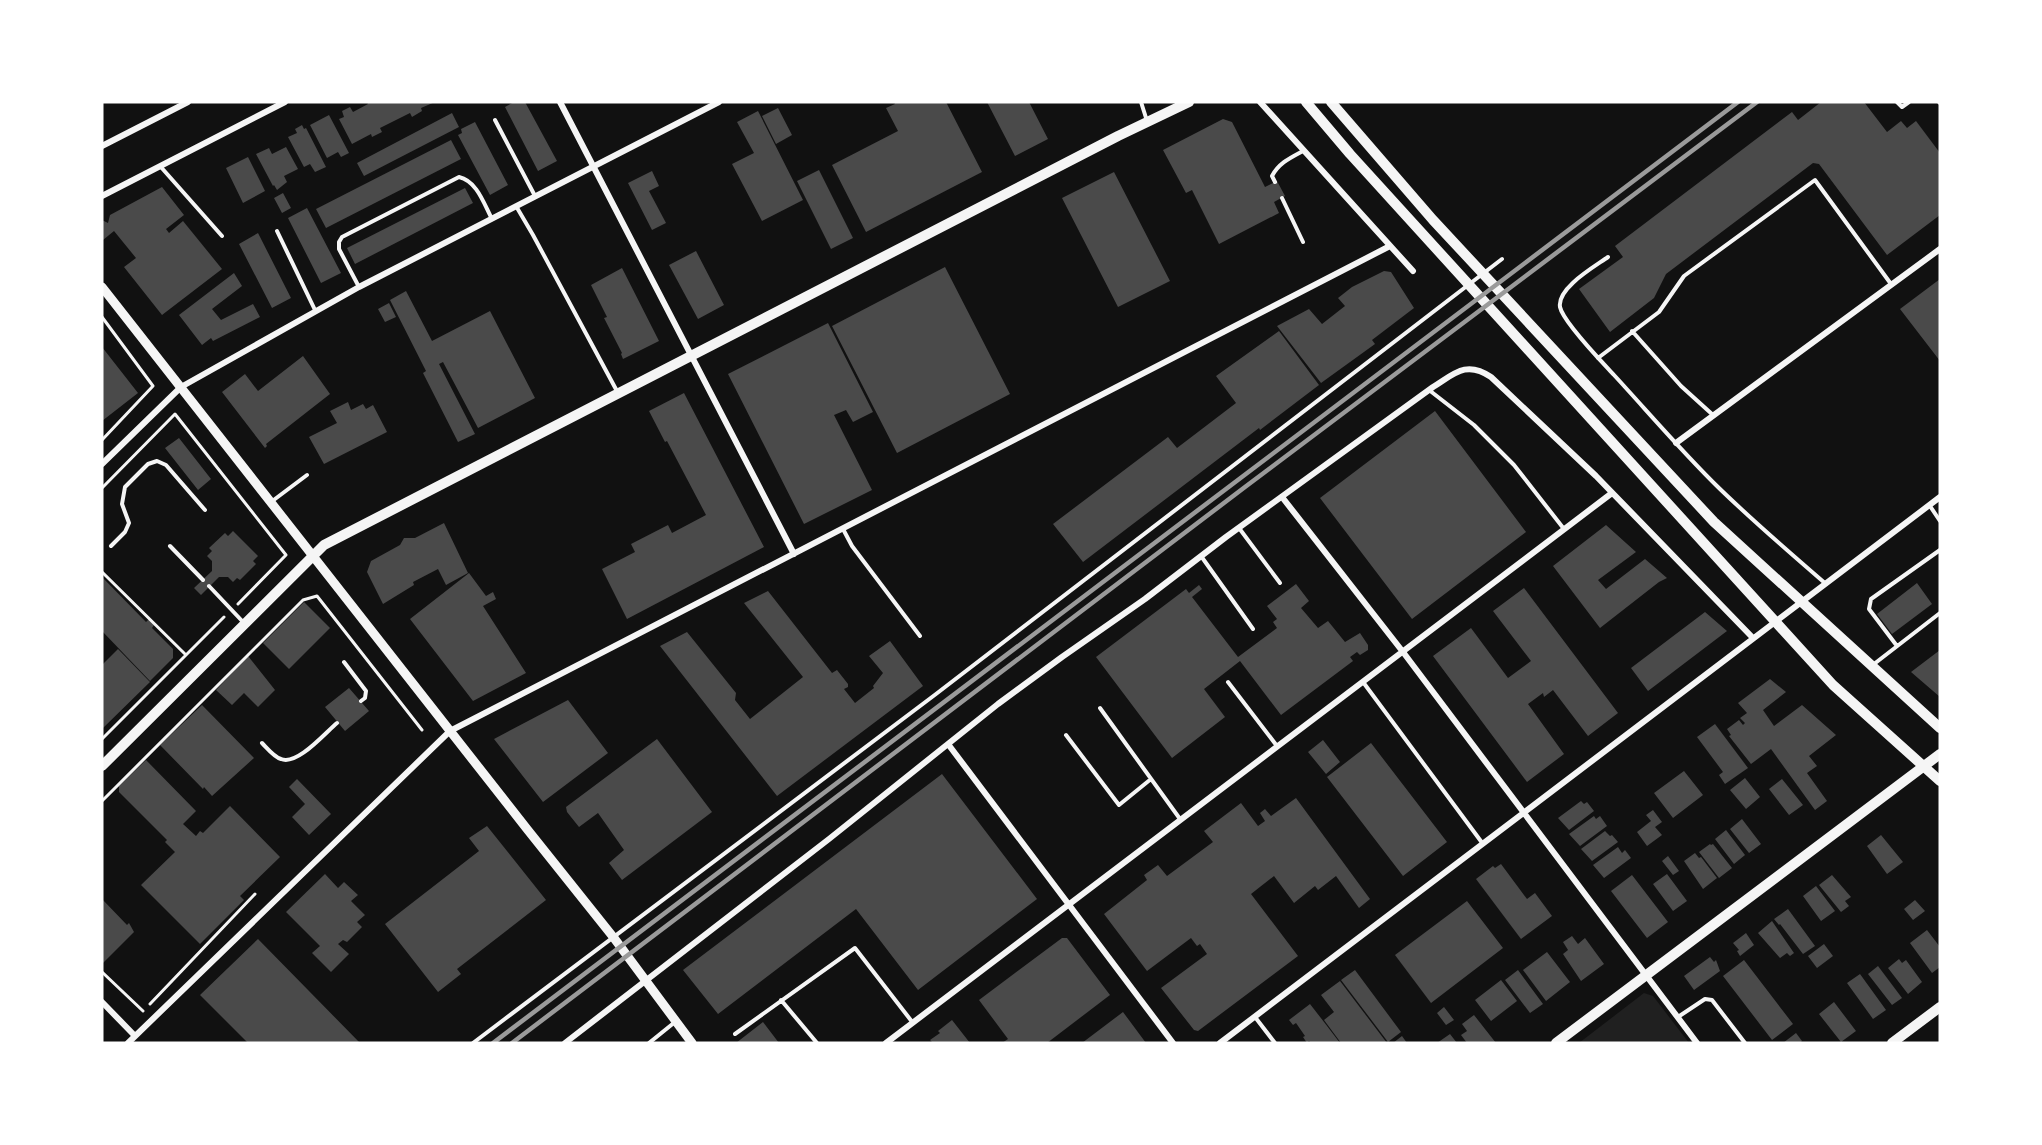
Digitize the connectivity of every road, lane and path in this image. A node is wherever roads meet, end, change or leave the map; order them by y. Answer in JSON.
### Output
{"nodes":[{"id":1,"x":188,"y":102,"type":"edge"},
{"id":2,"x":285,"y":102,"type":"edge"},
{"id":3,"x":560,"y":102,"type":"edge"},
{"id":4,"x":719,"y":102,"type":"edge"},
{"id":5,"x":1141,"y":102,"type":"edge"},
{"id":6,"x":1189,"y":102,"type":"edge"},
{"id":7,"x":1260,"y":102,"type":"edge"},
{"id":8,"x":1305,"y":102,"type":"edge"},
{"id":9,"x":1330,"y":102,"type":"edge"},
{"id":10,"x":1897,"y":102,"type":"edge"},
{"id":11,"x":1909,"y":102,"type":"edge"},
{"id":12,"x":495,"y":120,"type":"dead end"},
{"id":13,"x":1147,"y":122,"type":"junction"},
{"id":14,"x":102,"y":146,"type":"edge"},
{"id":15,"x":1303,"y":151,"type":"junction"},
{"id":16,"x":160,"y":166,"type":"junction"},
{"id":17,"x":594,"y":167,"type":"junction"},
{"id":18,"x":1275,"y":182,"type":"dead end"},
{"id":19,"x":102,"y":196,"type":"edge"},
{"id":20,"x":535,"y":196,"type":"junction"},
{"id":21,"x":1282,"y":198,"type":"dead end"},
{"id":22,"x":516,"y":206,"type":"junction"},
{"id":23,"x":492,"y":219,"type":"junction"},
{"id":24,"x":277,"y":231,"type":"dead end"},
{"id":25,"x":222,"y":236,"type":"dead end"},
{"id":26,"x":1303,"y":242,"type":"dead end"},
{"id":27,"x":1390,"y":246,"type":"junction"},
{"id":28,"x":1940,"y":249,"type":"edge"},
{"id":29,"x":1608,"y":257,"type":"dead end"},
{"id":30,"x":1502,"y":259,"type":"dead end"},
{"id":31,"x":1413,"y":271,"type":"dead end"},
{"id":32,"x":1892,"y":284,"type":"junction"},
{"id":33,"x":359,"y":286,"type":"junction"},
{"id":34,"x":102,"y":287,"type":"edge"},
{"id":35,"x":315,"y":310,"type":"junction"},
{"id":36,"x":102,"y":317,"type":"edge"},
{"id":37,"x":1632,"y":332,"type":"junction"},
{"id":38,"x":691,"y":355,"type":"junction"},
{"id":39,"x":1598,"y":358,"type":"junction"},
{"id":40,"x":181,"y":387,"type":"junction"},
{"id":41,"x":1430,"y":390,"type":"junction"},
{"id":42,"x":618,"y":394,"type":"junction"},
{"id":43,"x":1713,"y":416,"type":"junction"},
{"id":44,"x":193,"y":439,"type":"dead end"},
{"id":45,"x":102,"y":440,"type":"edge"},
{"id":46,"x":1676,"y":443,"type":"junction"},
{"id":47,"x":102,"y":464,"type":"edge"},
{"id":48,"x":307,"y":475,"type":"dead end"},
{"id":49,"x":102,"y":489,"type":"edge"},
{"id":50,"x":1612,"y":493,"type":"junction"},
{"id":51,"x":1282,"y":497,"type":"junction"},
{"id":52,"x":1940,"y":497,"type":"edge"},
{"id":53,"x":270,"y":502,"type":"junction"},
{"id":54,"x":1929,"y":505,"type":"junction"},
{"id":55,"x":205,"y":510,"type":"dead end"},
{"id":56,"x":1940,"y":521,"type":"edge"},
{"id":57,"x":1239,"y":528,"type":"junction"},
{"id":58,"x":843,"y":529,"type":"junction"},
{"id":59,"x":1564,"y":530,"type":"junction"},
{"id":60,"x":111,"y":546,"type":"dead end"},
{"id":61,"x":170,"y":546,"type":"dead end"},
{"id":62,"x":1940,"y":550,"type":"edge"},
{"id":63,"x":794,"y":554,"type":"junction"},
{"id":64,"x":312,"y":556,"type":"junction"},
{"id":65,"x":1201,"y":556,"type":"junction"},
{"id":66,"x":102,"y":572,"type":"edge"},
{"id":67,"x":203,"y":580,"type":"dead end"},
{"id":68,"x":1280,"y":583,"type":"dead end"},
{"id":69,"x":1826,"y":584,"type":"junction"},
{"id":70,"x":209,"y":586,"type":"dead end"},
{"id":71,"x":1800,"y":603,"type":"junction"},
{"id":72,"x":1940,"y":613,"type":"edge"},
{"id":73,"x":1776,"y":621,"type":"junction"},
{"id":74,"x":245,"y":624,"type":"junction"},
{"id":75,"x":1253,"y":629,"type":"dead end"},
{"id":76,"x":920,"y":636,"type":"dead end"},
{"id":77,"x":1753,"y":639,"type":"junction"},
{"id":78,"x":1896,"y":646,"type":"junction"},
{"id":79,"x":1402,"y":652,"type":"junction"},
{"id":80,"x":186,"y":655,"type":"dead end"},
{"id":81,"x":344,"y":662,"type":"dead end"},
{"id":82,"x":1872,"y":666,"type":"junction"},
{"id":83,"x":1228,"y":682,"type":"dead end"},
{"id":84,"x":1363,"y":682,"type":"junction"},
{"id":85,"x":361,"y":701,"type":"dead end"},
{"id":86,"x":1100,"y":708,"type":"dead end"},
{"id":87,"x":337,"y":723,"type":"dead end"},
{"id":88,"x":1940,"y":728,"type":"edge"},
{"id":89,"x":422,"y":730,"type":"dead end"},
{"id":90,"x":450,"y":731,"type":"junction"},
{"id":91,"x":1066,"y":735,"type":"dead end"},
{"id":92,"x":262,"y":743,"type":"dead end"},
{"id":93,"x":948,"y":744,"type":"junction"},
{"id":94,"x":1277,"y":747,"type":"junction"},
{"id":95,"x":1940,"y":754,"type":"edge"},
{"id":96,"x":102,"y":766,"type":"edge"},
{"id":97,"x":1923,"y":766,"type":"junction"},
{"id":98,"x":1151,"y":779,"type":"junction"},
{"id":99,"x":1940,"y":781,"type":"edge"},
{"id":100,"x":102,"y":801,"type":"edge"},
{"id":101,"x":1523,"y":813,"type":"junction"},
{"id":102,"x":1181,"y":820,"type":"junction"},
{"id":103,"x":1483,"y":844,"type":"junction"},
{"id":104,"x":255,"y":894,"type":"dead end"},
{"id":105,"x":1069,"y":905,"type":"junction"},
{"id":106,"x":614,"y":938,"type":"junction"},
{"id":107,"x":102,"y":972,"type":"edge"},
{"id":108,"x":1646,"y":975,"type":"junction"},
{"id":109,"x":647,"y":981,"type":"junction"},
{"id":110,"x":781,"y":1000,"type":"junction"},
{"id":111,"x":102,"y":1002,"type":"edge"},
{"id":112,"x":1940,"y":1007,"type":"edge"},
{"id":113,"x":1255,"y":1017,"type":"junction"},
{"id":114,"x":1677,"y":1017,"type":"junction"},
{"id":115,"x":676,"y":1021,"type":"junction"},
{"id":116,"x":912,"y":1023,"type":"junction"},
{"id":117,"x":735,"y":1034,"type":"dead end"},
{"id":118,"x":135,"y":1036,"type":"junction"},
{"id":119,"x":128,"y":1043,"type":"edge"},
{"id":120,"x":473,"y":1043,"type":"edge"},
{"id":121,"x":565,"y":1043,"type":"edge"},
{"id":122,"x":649,"y":1043,"type":"edge"},
{"id":123,"x":692,"y":1043,"type":"edge"},
{"id":124,"x":817,"y":1043,"type":"edge"},
{"id":125,"x":886,"y":1043,"type":"edge"},
{"id":126,"x":1173,"y":1043,"type":"edge"},
{"id":127,"x":1220,"y":1043,"type":"edge"},
{"id":128,"x":1275,"y":1043,"type":"edge"},
{"id":129,"x":1556,"y":1043,"type":"edge"},
{"id":130,"x":1697,"y":1043,"type":"edge"},
{"id":131,"x":1745,"y":1043,"type":"edge"},
{"id":132,"x":1892,"y":1043,"type":"edge"}],
"edges":[{"from":1,"to":14,"type":"street"},
{"from":2,"to":16,"type":"street"},
{"from":3,"to":17,"type":"street"},
{"from":4,"to":17,"type":"street"},
{"from":5,"to":13,"type":"lane"},
{"from":6,"to":13,"type":"main road"},
{"from":7,"to":15,"type":"street"},
{"from":8,"to":73,"type":"main road"},
{"from":9,"to":71,"type":"main road"},
{"from":10,"to":11,"type":"lane"},
{"from":12,"to":20,"type":"lane"},
{"from":13,"to":38,"type":"main road"},
{"from":15,"to":18,"type":"lane"},
{"from":15,"to":27,"type":"street"},
{"from":16,"to":19,"type":"street"},
{"from":16,"to":25,"type":"lane"},
{"from":17,"to":20,"type":"street"},
{"from":17,"to":38,"type":"street"},
{"from":20,"to":22,"type":"street"},
{"from":21,"to":26,"type":"lane"},
{"from":22,"to":23,"type":"street"},
{"from":22,"to":42,"type":"lane"},
{"from":23,"to":33,"type":"street"},
{"from":23,"to":33,"type":"lane"},
{"from":24,"to":35,"type":"lane"},
{"from":27,"to":31,"type":"street"},
{"from":27,"to":58,"type":"street"},
{"from":28,"to":32,"type":"street"},
{"from":29,"to":39,"type":"lane"},
{"from":30,"to":106,"type":"lane"},
{"from":32,"to":37,"type":"lane"},
{"from":32,"to":43,"type":"street"},
{"from":33,"to":35,"type":"street"},
{"from":34,"to":40,"type":"street"},
{"from":35,"to":40,"type":"street"},
{"from":36,"to":45,"type":"path"},
{"from":37,"to":39,"type":"lane"},
{"from":37,"to":43,"type":"lane"},
{"from":38,"to":42,"type":"main road"},
{"from":38,"to":63,"type":"street"},
{"from":39,"to":46,"type":"lane"},
{"from":40,"to":47,"type":"street"},
{"from":40,"to":53,"type":"street"},
{"from":41,"to":50,"type":"street"},
{"from":41,"to":51,"type":"street"},
{"from":41,"to":59,"type":"lane"},
{"from":42,"to":64,"type":"main road"},
{"from":43,"to":46,"type":"street"},
{"from":44,"to":49,"type":"path"},
{"from":46,"to":69,"type":"lane"},
{"from":48,"to":53,"type":"lane"},
{"from":50,"to":59,"type":"street"},
{"from":50,"to":77,"type":"street"},
{"from":51,"to":57,"type":"street"},
{"from":51,"to":79,"type":"street"},
{"from":52,"to":54,"type":"street"},
{"from":53,"to":64,"type":"street"},
{"from":54,"to":56,"type":"lane"},
{"from":54,"to":69,"type":"street"},
{"from":55,"to":60,"type":"lane"},
{"from":57,"to":65,"type":"street"},
{"from":57,"to":68,"type":"lane"},
{"from":58,"to":63,"type":"street"},
{"from":58,"to":76,"type":"lane"},
{"from":59,"to":79,"type":"street"},
{"from":61,"to":67,"type":"lane"},
{"from":62,"to":78,"type":"lane"},
{"from":63,"to":90,"type":"street"},
{"from":64,"to":74,"type":"main road"},
{"from":64,"to":90,"type":"street"},
{"from":65,"to":75,"type":"lane"},
{"from":65,"to":93,"type":"street"},
{"from":66,"to":80,"type":"path"},
{"from":69,"to":71,"type":"street"},
{"from":70,"to":74,"type":"lane"},
{"from":71,"to":73,"type":"street"},
{"from":71,"to":82,"type":"main road"},
{"from":72,"to":78,"type":"lane"},
{"from":73,"to":77,"type":"street"},
{"from":73,"to":97,"type":"main road"},
{"from":74,"to":96,"type":"main road"},
{"from":77,"to":101,"type":"street"},
{"from":78,"to":82,"type":"lane"},
{"from":79,"to":84,"type":"street"},
{"from":79,"to":101,"type":"street"},
{"from":81,"to":85,"type":"lane"},
{"from":82,"to":88,"type":"main road"},
{"from":83,"to":94,"type":"lane"},
{"from":84,"to":94,"type":"street"},
{"from":84,"to":103,"type":"lane"},
{"from":86,"to":98,"type":"lane"},
{"from":87,"to":92,"type":"lane"},
{"from":89,"to":100,"type":"path"},
{"from":90,"to":106,"type":"street"},
{"from":90,"to":118,"type":"street"},
{"from":91,"to":98,"type":"lane"},
{"from":93,"to":105,"type":"street"},
{"from":93,"to":109,"type":"street"},
{"from":94,"to":102,"type":"street"},
{"from":95,"to":97,"type":"main road"},
{"from":97,"to":99,"type":"main road"},
{"from":97,"to":108,"type":"main road"},
{"from":98,"to":102,"type":"lane"},
{"from":101,"to":103,"type":"street"},
{"from":101,"to":108,"type":"street"},
{"from":102,"to":105,"type":"street"},
{"from":103,"to":113,"type":"street"},
{"from":104,"to":107,"type":"path"},
{"from":105,"to":116,"type":"street"},
{"from":105,"to":126,"type":"street"},
{"from":106,"to":109,"type":"street"},
{"from":106,"to":120,"type":"lane"},
{"from":108,"to":114,"type":"street"},
{"from":108,"to":129,"type":"main road"},
{"from":109,"to":115,"type":"street"},
{"from":109,"to":121,"type":"street"},
{"from":110,"to":116,"type":"lane"},
{"from":110,"to":117,"type":"lane"},
{"from":110,"to":124,"type":"lane"},
{"from":111,"to":118,"type":"street"},
{"from":112,"to":132,"type":"main road"},
{"from":113,"to":127,"type":"street"},
{"from":113,"to":128,"type":"lane"},
{"from":114,"to":130,"type":"street"},
{"from":114,"to":131,"type":"lane"},
{"from":115,"to":122,"type":"lane"},
{"from":115,"to":123,"type":"street"},
{"from":116,"to":125,"type":"street"},
{"from":118,"to":119,"type":"street"}]}
